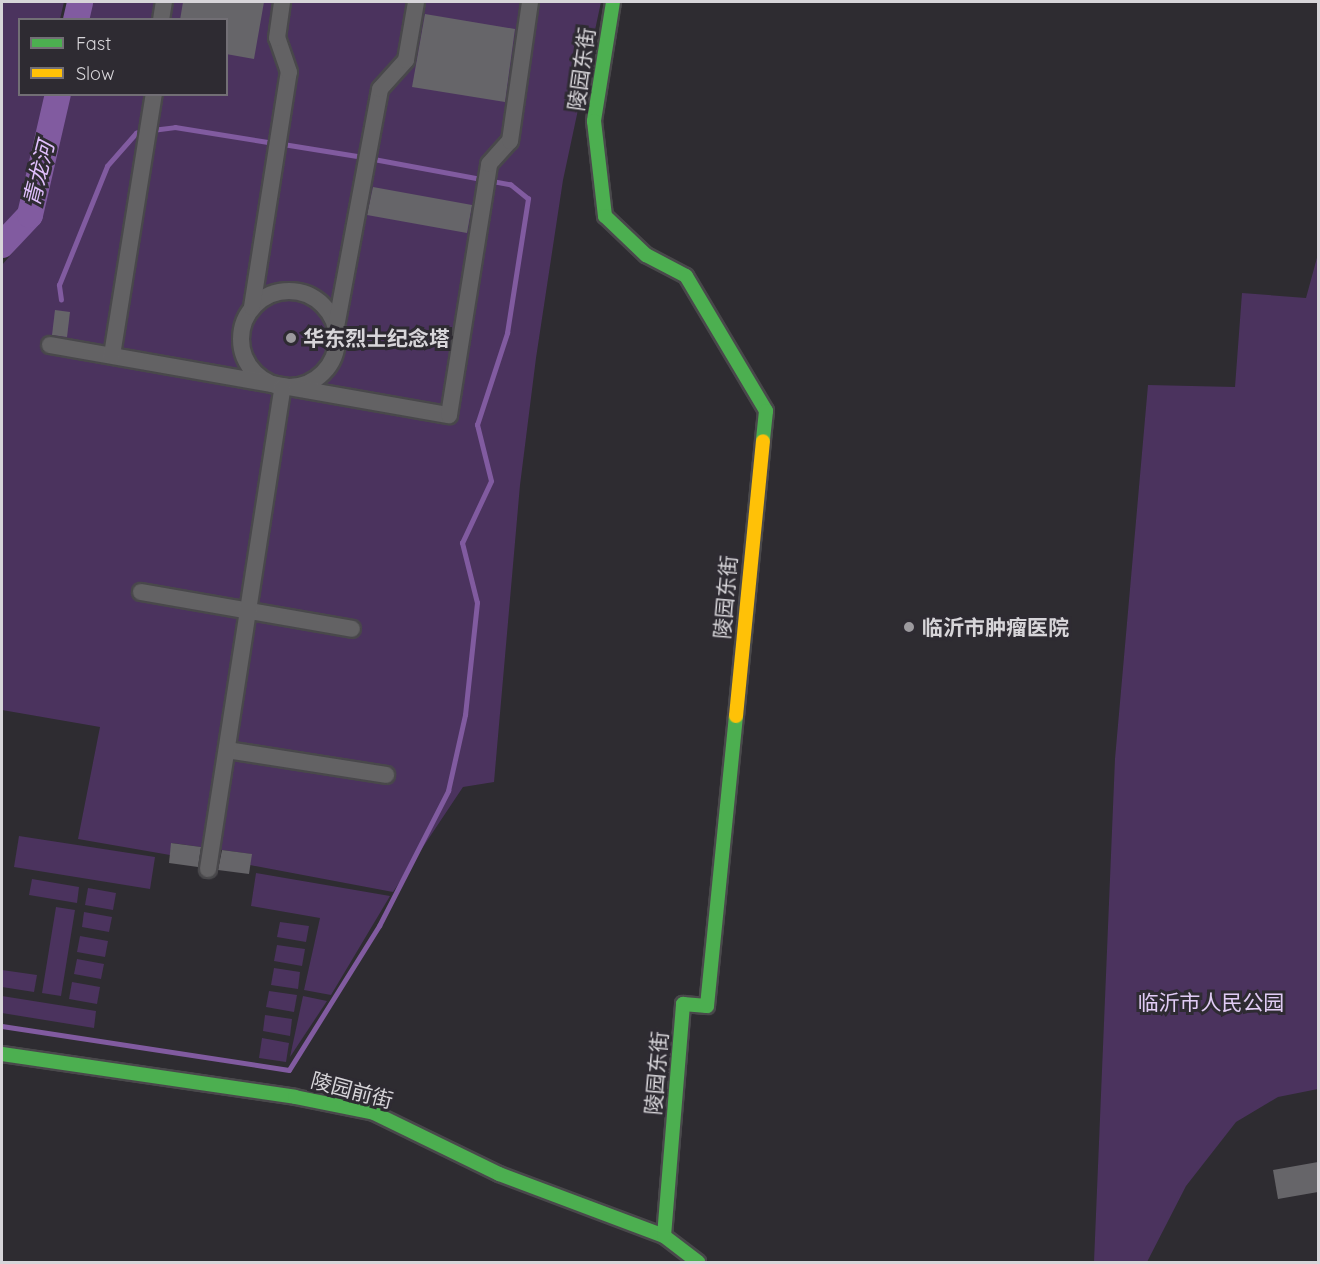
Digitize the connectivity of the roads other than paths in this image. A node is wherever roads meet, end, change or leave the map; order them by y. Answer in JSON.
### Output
{"nodes":[{"id":1,"x":164,"y":2,"type":"edge"},
{"id":2,"x":282,"y":2,"type":"edge"},
{"id":3,"x":416,"y":2,"type":"edge"},
{"id":4,"x":530,"y":2,"type":"edge"},
{"id":5,"x":613,"y":2,"type":"edge"},
{"id":6,"x":161,"y":18,"type":"edge"},
{"id":7,"x":154,"y":96,"type":"edge"},
{"id":8,"x":252,"y":307,"type":"junction"},
{"id":9,"x":336,"y":327,"type":"junction"},
{"id":10,"x":50,"y":345,"type":"dead end"},
{"id":11,"x":112,"y":355,"type":"junction"},
{"id":12,"x":284,"y":387,"type":"junction"},
{"id":13,"x":141,"y":592,"type":"dead end"},
{"id":14,"x":249,"y":611,"type":"junction"},
{"id":15,"x":352,"y":629,"type":"dead end"},
{"id":16,"x":227,"y":750,"type":"junction"},
{"id":17,"x":386,"y":775,"type":"dead end"},
{"id":18,"x":208,"y":869,"type":"dead end"},
{"id":19,"x":2,"y":1054,"type":"edge"},
{"id":20,"x":664,"y":1236,"type":"junction"},
{"id":21,"x":698,"y":1263,"type":"edge"}],
"edges":[{"from":1,"to":6,"type":"street"},
{"from":2,"to":8,"type":"street"},
{"from":3,"to":9,"type":"street"},
{"from":4,"to":12,"type":"street"},
{"from":5,"to":20,"type":"street","name":"陵园东街"},
{"from":7,"to":11,"type":"street"},
{"from":8,"to":9,"type":"street"},
{"from":8,"to":12,"type":"street"},
{"from":9,"to":12,"type":"street"},
{"from":10,"to":11,"type":"street"},
{"from":11,"to":12,"type":"street"},
{"from":12,"to":14,"type":"street"},
{"from":13,"to":14,"type":"street"},
{"from":14,"to":15,"type":"street"},
{"from":14,"to":16,"type":"street"},
{"from":16,"to":17,"type":"street"},
{"from":16,"to":18,"type":"street"},
{"from":19,"to":20,"type":"street","name":"陵园前街"},
{"from":20,"to":21,"type":"street","name":"陵园前街"}]}
